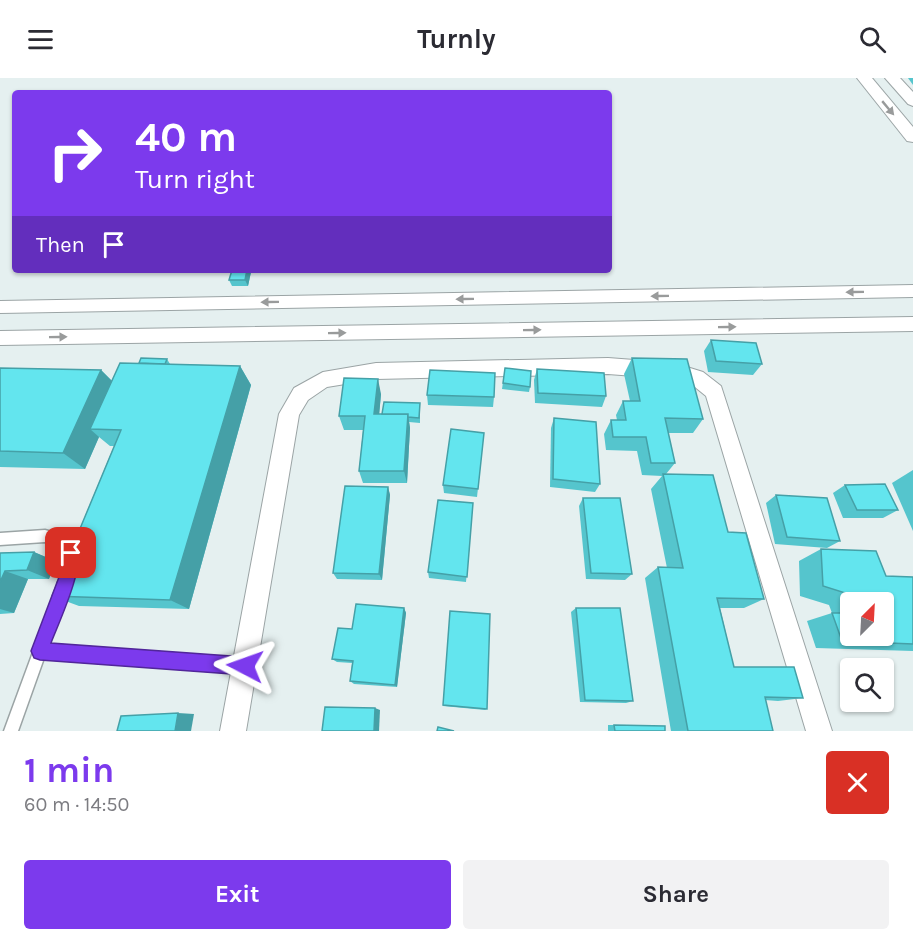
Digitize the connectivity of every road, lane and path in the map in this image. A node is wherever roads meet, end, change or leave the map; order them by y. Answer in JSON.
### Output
{"nodes":[{"id":1,"x":864,"y":78,"type":"edge"},
{"id":2,"x":892,"y":78,"type":"edge"},
{"id":3,"x":913,"y":101,"type":"edge"},
{"id":4,"x":913,"y":137,"type":"edge"},
{"id":5,"x":913,"y":291,"type":"edge"},
{"id":6,"x":0,"y":307,"type":"edge"},
{"id":7,"x":913,"y":324,"type":"edge"},
{"id":8,"x":0,"y":338,"type":"edge"},
{"id":9,"x":0,"y":539,"type":"edge"},
{"id":10,"x":40,"y":651,"type":"junction"},
{"id":11,"x":245,"y":666,"type":"junction"},
{"id":12,"x":10,"y":731,"type":"edge"},
{"id":13,"x":233,"y":731,"type":"edge"},
{"id":14,"x":819,"y":731,"type":"edge"}],
"edges":[{"from":1,"to":4,"type":"street","one_way":true},
{"from":2,"to":3,"type":"street"},
{"from":5,"to":6,"type":"street","one_way":true},
{"from":8,"to":7,"type":"street","one_way":true},
{"from":9,"to":10,"type":"lane"},
{"from":10,"to":11,"type":"lane"},
{"from":10,"to":12,"type":"lane"},
{"from":11,"to":13,"type":"street"},
{"from":11,"to":14,"type":"street"}]}
